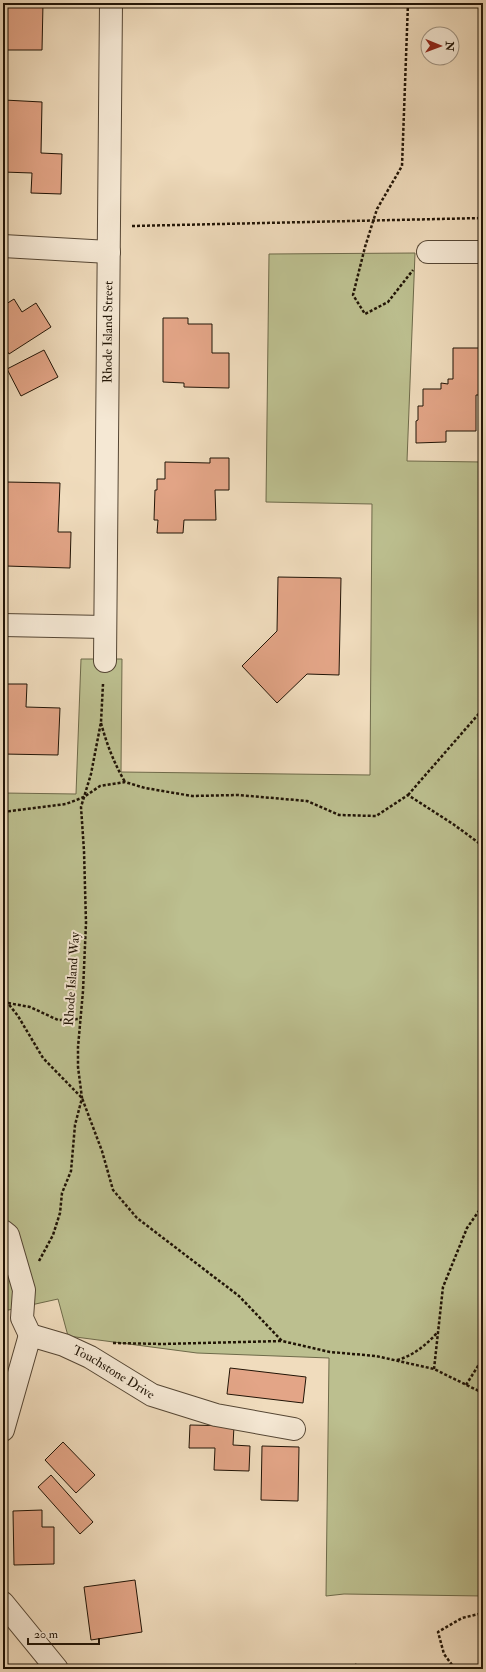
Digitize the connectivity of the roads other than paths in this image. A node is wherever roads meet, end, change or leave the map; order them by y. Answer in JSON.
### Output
{"nodes":[{"id":1,"x":111,"y":3,"type":"edge"},
{"id":2,"x":3,"y":246,"type":"edge"},
{"id":3,"x":108,"y":252,"type":"junction"},
{"id":4,"x":428,"y":252,"type":"road end"},
{"id":5,"x":483,"y":252,"type":"edge"},
{"id":6,"x":3,"y":625,"type":"edge"},
{"id":7,"x":105,"y":627,"type":"junction"},
{"id":8,"x":104,"y":661,"type":"road end"},
{"id":9,"x":3,"y":1231,"type":"edge"},
{"id":10,"x":30,"y":1335,"type":"junction"},
{"id":11,"x":294,"y":1429,"type":"dead end"},
{"id":12,"x":3,"y":1430,"type":"edge"},
{"id":13,"x":3,"y":1603,"type":"edge"},
{"id":14,"x":57,"y":1669,"type":"edge"}],
"edges":[{"from":1,"to":3,"type":"street","name":"Rhode Island Street"},
{"from":2,"to":3,"type":"street"},
{"from":3,"to":7,"type":"street","name":"Rhode Island Street"},
{"from":4,"to":5,"type":"street"},
{"from":6,"to":7,"type":"street"},
{"from":7,"to":8,"type":"street","name":"Rhode Island Street"},
{"from":9,"to":10,"type":"street"},
{"from":10,"to":11,"type":"street","name":"Touchstone Drive"},
{"from":10,"to":12,"type":"street"},
{"from":13,"to":14,"type":"street"}]}
